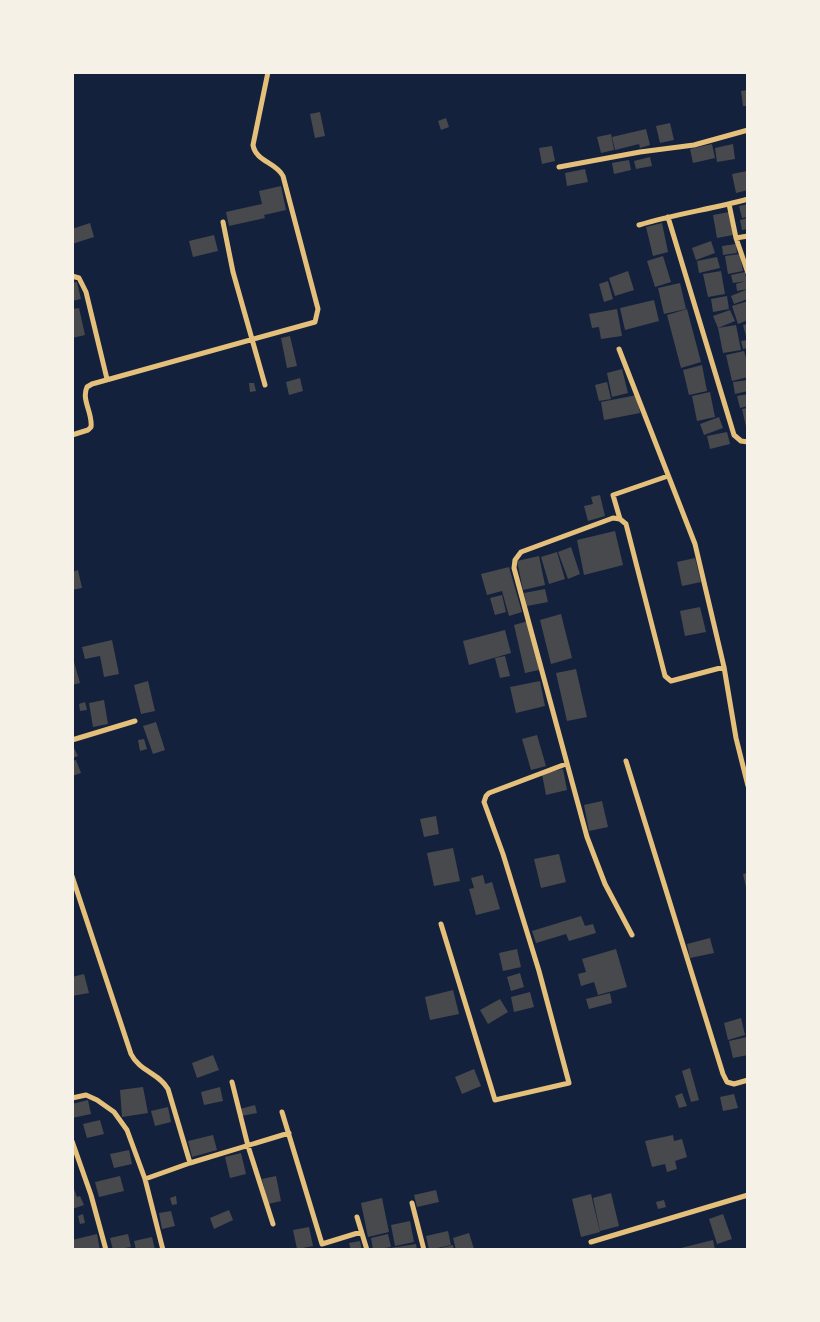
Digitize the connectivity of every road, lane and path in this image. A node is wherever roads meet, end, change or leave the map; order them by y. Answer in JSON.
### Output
{"nodes":[{"id":1,"x":268,"y":72,"type":"edge"},
{"id":2,"x":748,"y":130,"type":"edge"},
{"id":3,"x":559,"y":167,"type":"dead end"},
{"id":4,"x":748,"y":199,"type":"edge"},
{"id":5,"x":729,"y":204,"type":"junction"},
{"id":6,"x":668,"y":217,"type":"junction"},
{"id":7,"x":223,"y":222,"type":"dead end"},
{"id":8,"x":639,"y":225,"type":"dead end"},
{"id":9,"x":748,"y":236,"type":"edge"},
{"id":10,"x":736,"y":238,"type":"junction"},
{"id":11,"x":748,"y":273,"type":"edge"},
{"id":12,"x":72,"y":276,"type":"edge"},
{"id":13,"x":252,"y":340,"type":"junction"},
{"id":14,"x":619,"y":349,"type":"dead end"},
{"id":15,"x":107,"y":379,"type":"junction"},
{"id":16,"x":265,"y":385,"type":"dead end"},
{"id":17,"x":72,"y":435,"type":"edge"},
{"id":18,"x":748,"y":442,"type":"edge"},
{"id":19,"x":668,"y":476,"type":"junction"},
{"id":20,"x":620,"y":519,"type":"junction"},
{"id":21,"x":724,"y":668,"type":"junction"},
{"id":22,"x":135,"y":721,"type":"dead end"},
{"id":23,"x":72,"y":740,"type":"edge"},
{"id":24,"x":626,"y":761,"type":"dead end"},
{"id":25,"x":566,"y":764,"type":"junction"},
{"id":26,"x":748,"y":786,"type":"edge"},
{"id":27,"x":72,"y":876,"type":"edge"},
{"id":28,"x":441,"y":924,"type":"dead end"},
{"id":29,"x":632,"y":935,"type":"dead end"},
{"id":30,"x":748,"y":1080,"type":"edge"},
{"id":31,"x":232,"y":1082,"type":"dead end"},
{"id":32,"x":72,"y":1098,"type":"edge"},
{"id":33,"x":282,"y":1112,"type":"dead end"},
{"id":34,"x":289,"y":1133,"type":"junction"},
{"id":35,"x":72,"y":1141,"type":"edge"},
{"id":36,"x":248,"y":1146,"type":"junction"},
{"id":37,"x":190,"y":1163,"type":"junction"},
{"id":38,"x":145,"y":1179,"type":"junction"},
{"id":39,"x":748,"y":1195,"type":"edge"},
{"id":40,"x":412,"y":1203,"type":"dead end"},
{"id":41,"x":357,"y":1217,"type":"dead end"},
{"id":42,"x":273,"y":1224,"type":"dead end"},
{"id":43,"x":361,"y":1232,"type":"junction"},
{"id":44,"x":591,"y":1242,"type":"dead end"},
{"id":45,"x":106,"y":1250,"type":"edge"},
{"id":46,"x":163,"y":1250,"type":"edge"},
{"id":47,"x":366,"y":1250,"type":"edge"},
{"id":48,"x":424,"y":1250,"type":"edge"}],
"edges":[{"from":1,"to":13,"type":"street"},
{"from":2,"to":3,"type":"street"},
{"from":4,"to":5,"type":"street"},
{"from":5,"to":6,"type":"street"},
{"from":5,"to":10,"type":"street"},
{"from":6,"to":8,"type":"street"},
{"from":6,"to":18,"type":"street"},
{"from":7,"to":13,"type":"street"},
{"from":9,"to":10,"type":"street"},
{"from":10,"to":11,"type":"street"},
{"from":12,"to":15,"type":"street"},
{"from":13,"to":15,"type":"street"},
{"from":13,"to":16,"type":"street"},
{"from":14,"to":19,"type":"street"},
{"from":15,"to":17,"type":"street"},
{"from":19,"to":20,"type":"street"},
{"from":19,"to":21,"type":"street"},
{"from":20,"to":21,"type":"street"},
{"from":20,"to":25,"type":"street"},
{"from":21,"to":26,"type":"street"},
{"from":22,"to":23,"type":"street"},
{"from":24,"to":30,"type":"street"},
{"from":25,"to":28,"type":"street"},
{"from":25,"to":29,"type":"street"},
{"from":27,"to":37,"type":"street"},
{"from":31,"to":36,"type":"street"},
{"from":32,"to":38,"type":"street"},
{"from":33,"to":34,"type":"street"},
{"from":34,"to":36,"type":"street"},
{"from":34,"to":43,"type":"street"},
{"from":35,"to":45,"type":"street"},
{"from":36,"to":37,"type":"street"},
{"from":36,"to":42,"type":"street"},
{"from":37,"to":38,"type":"street"},
{"from":38,"to":46,"type":"street"},
{"from":39,"to":44,"type":"street"},
{"from":40,"to":48,"type":"street"},
{"from":41,"to":43,"type":"street"},
{"from":43,"to":47,"type":"street"}]}
